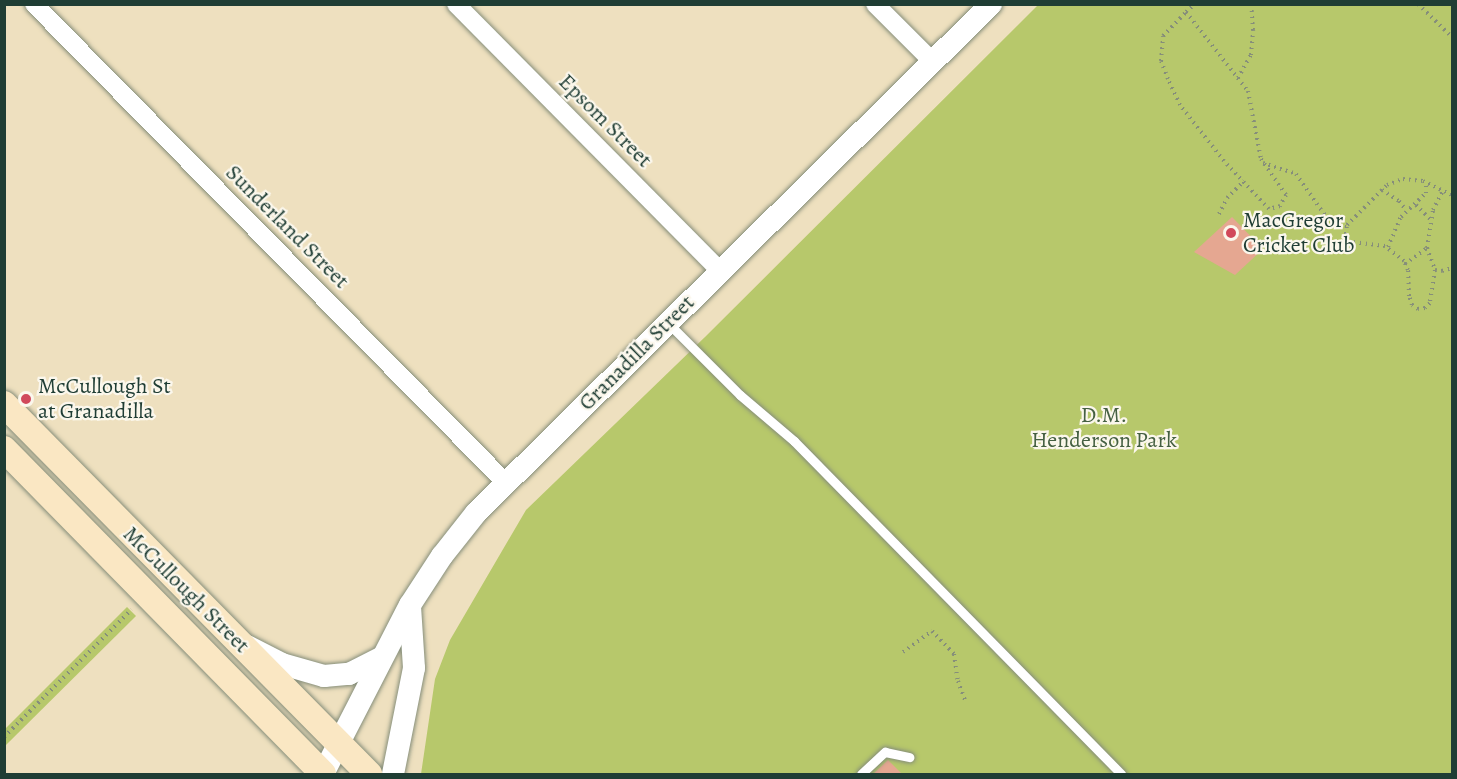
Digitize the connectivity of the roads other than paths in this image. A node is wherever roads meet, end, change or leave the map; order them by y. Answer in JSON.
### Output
{"nodes":[{"id":1,"x":34,"y":4,"type":"edge"},
{"id":2,"x":456,"y":4,"type":"edge"},
{"id":3,"x":875,"y":4,"type":"edge"},
{"id":4,"x":991,"y":4,"type":"edge"},
{"id":5,"x":932,"y":62,"type":"junction"},
{"id":6,"x":720,"y":271,"type":"junction"},
{"id":7,"x":666,"y":322,"type":"junction"},
{"id":8,"x":4,"y":404,"type":"edge"},
{"id":9,"x":4,"y":449,"type":"edge"},
{"id":10,"x":506,"y":483,"type":"junction"},
{"id":11,"x":410,"y":604,"type":"junction"},
{"id":12,"x":236,"y":640,"type":"junction"},
{"id":13,"x":382,"y":657,"type":"junction"},
{"id":14,"x":338,"y":744,"type":"junction"},
{"id":15,"x":909,"y":757,"type":"dead end"},
{"id":16,"x":323,"y":774,"type":"edge"},
{"id":17,"x":369,"y":774,"type":"edge"},
{"id":18,"x":393,"y":774,"type":"edge"},
{"id":19,"x":861,"y":774,"type":"edge"},
{"id":20,"x":1121,"y":774,"type":"edge"}],
"edges":[{"from":1,"to":10,"type":"street","name":"Sunderland Street"},
{"from":2,"to":6,"type":"street","name":"Epsom Street"},
{"from":3,"to":5,"type":"street"},
{"from":4,"to":5,"type":"street","name":"Granadilla Street"},
{"from":5,"to":6,"type":"street","name":"Granadilla Street"},
{"from":6,"to":7,"type":"street","name":"Granadilla Street"},
{"from":7,"to":10,"type":"street","name":"Granadilla Street"},
{"from":7,"to":20,"type":"lane"},
{"from":8,"to":12,"type":"main road","name":"McCullough Street"},
{"from":9,"to":16,"type":"main road","name":"McCullough Street"},
{"from":10,"to":11,"type":"street","name":"Granadilla Street"},
{"from":11,"to":13,"type":"street","name":"Granadilla Street"},
{"from":11,"to":18,"type":"street"},
{"from":12,"to":13,"type":"street"},
{"from":12,"to":14,"type":"main road","name":"McCullough Street"},
{"from":13,"to":14,"type":"street","name":"Granadilla Street"},
{"from":14,"to":16,"type":"street","name":"Granadilla Street"},
{"from":14,"to":17,"type":"main road","name":"McCullough Street"},
{"from":15,"to":19,"type":"lane"}]}
